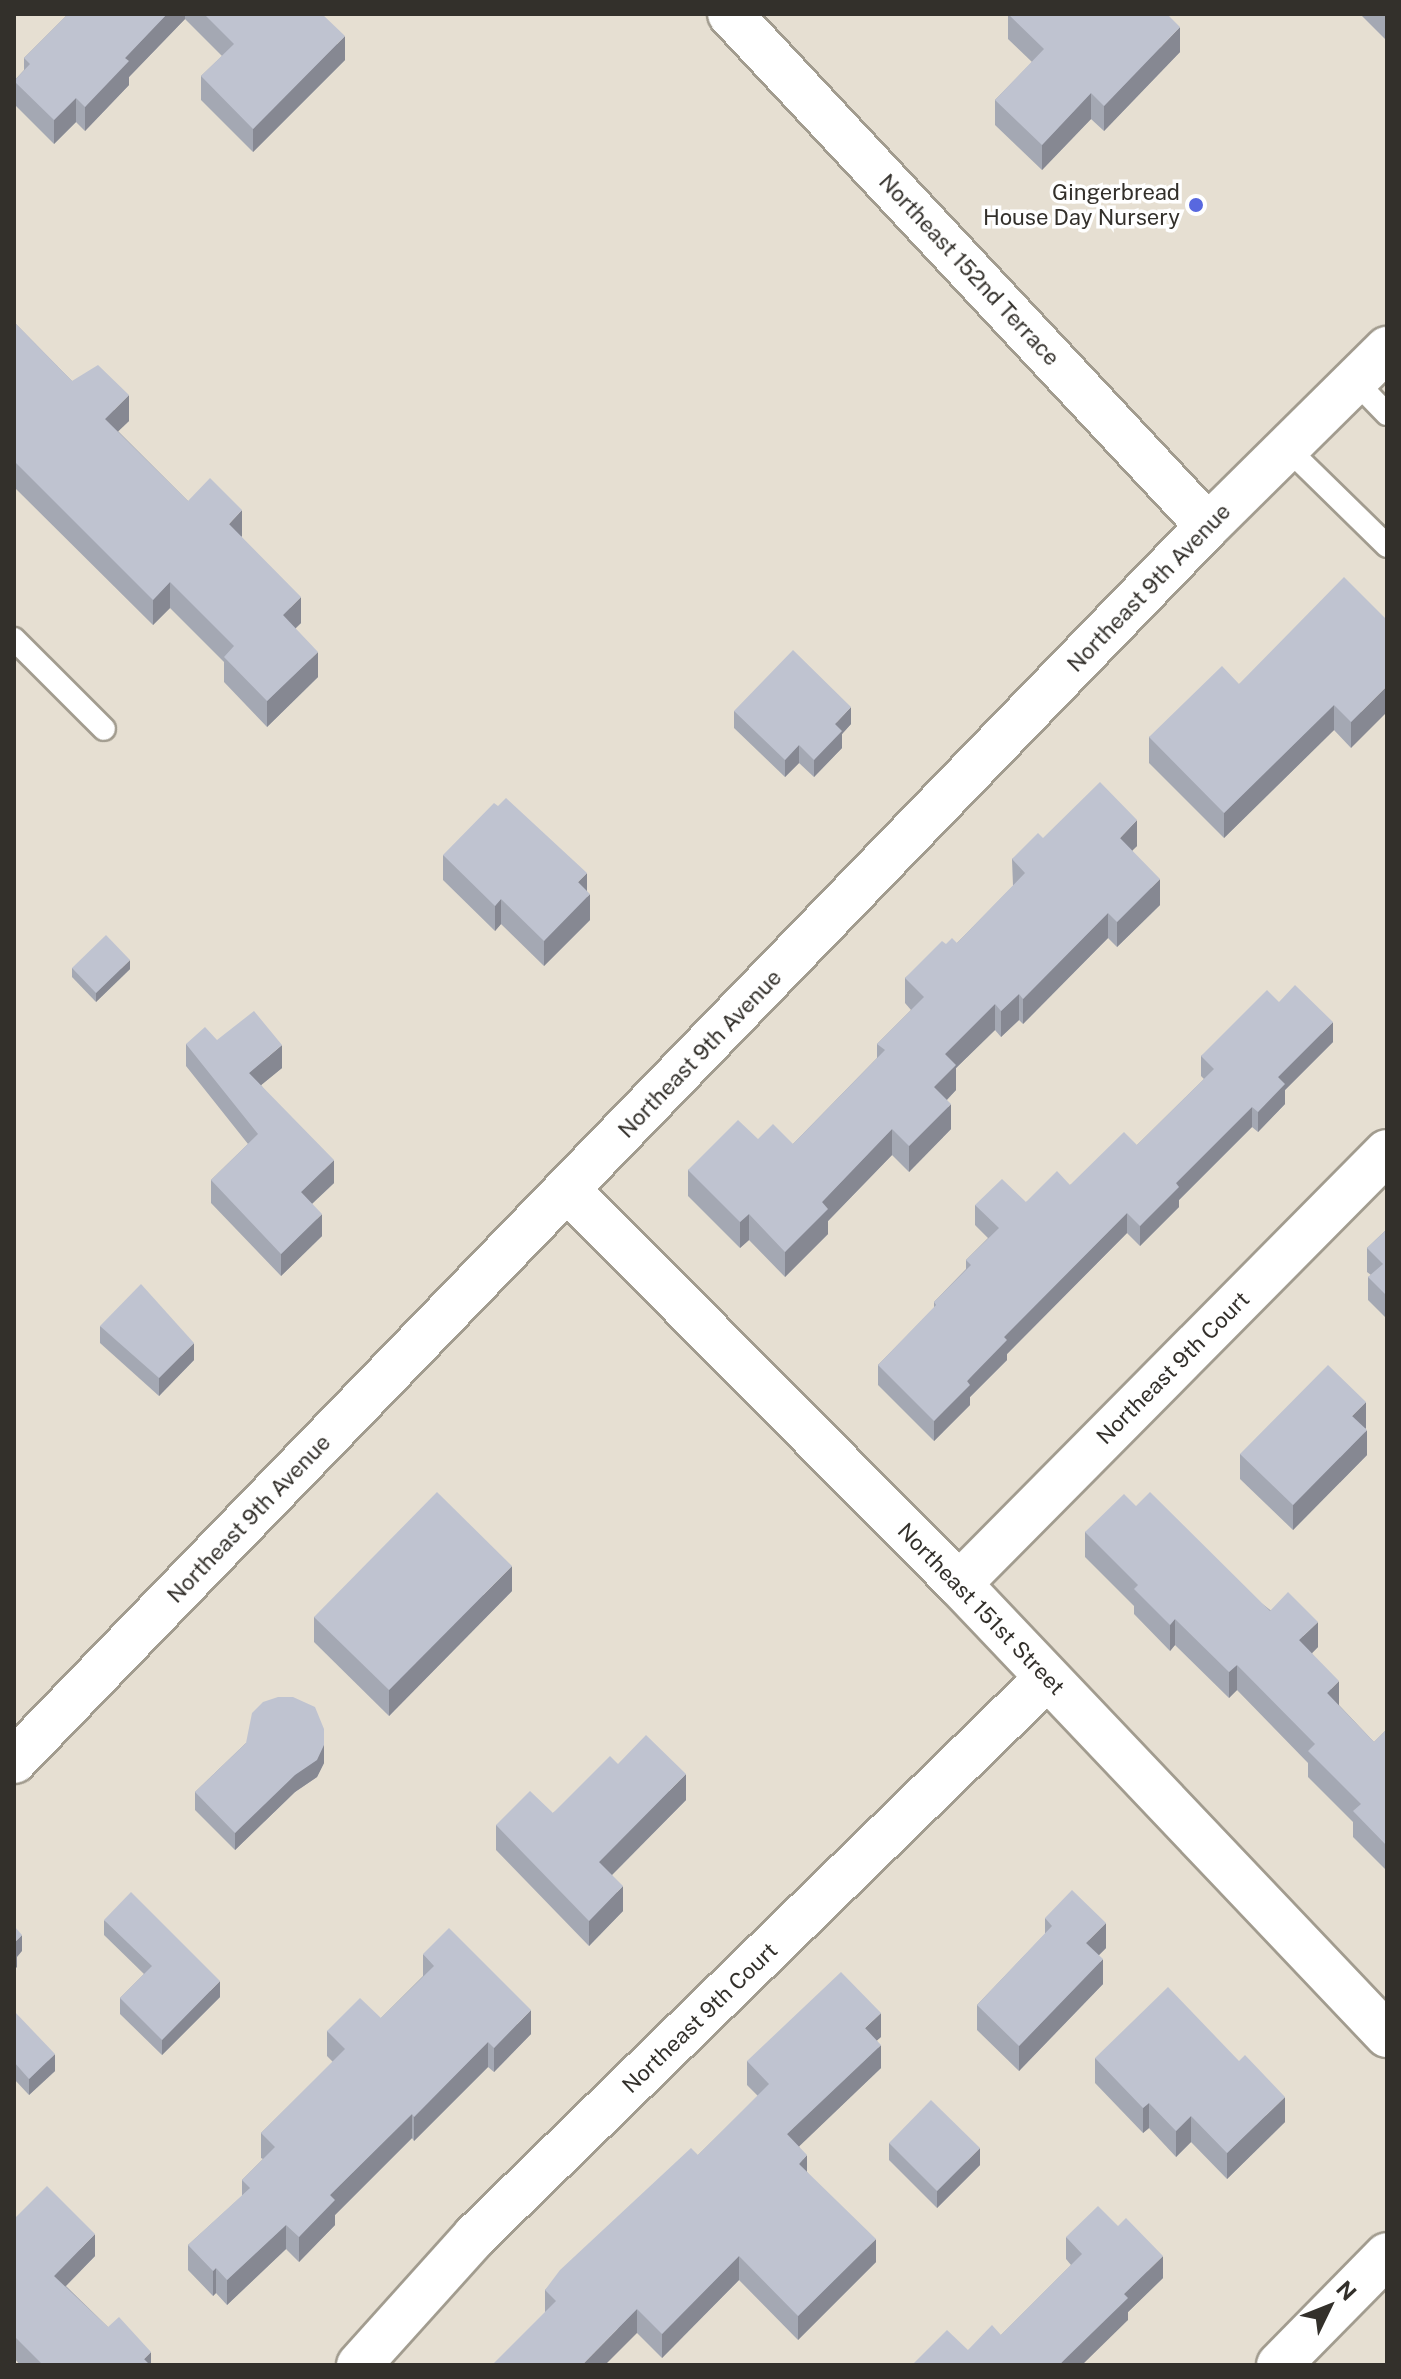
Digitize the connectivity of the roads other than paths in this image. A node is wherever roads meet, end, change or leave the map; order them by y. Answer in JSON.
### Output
{"nodes":[{"id":1,"x":730,"y":14,"type":"edge"},
{"id":2,"x":1387,"y":349,"type":"edge"},
{"id":3,"x":1355,"y":381,"type":"junction"},
{"id":4,"x":1387,"y":414,"type":"edge"},
{"id":5,"x":1287,"y":448,"type":"junction"},
{"id":6,"x":1208,"y":526,"type":"junction"},
{"id":7,"x":1387,"y":546,"type":"edge"},
{"id":8,"x":14,"y":639,"type":"edge"},
{"id":9,"x":104,"y":729,"type":"dead end"},
{"id":10,"x":1387,"y":1152,"type":"edge"},
{"id":11,"x":568,"y":1190,"type":"junction"},
{"id":12,"x":959,"y":1584,"type":"junction"},
{"id":13,"x":1047,"y":1678,"type":"junction"},
{"id":14,"x":14,"y":1761,"type":"edge"},
{"id":15,"x":1387,"y":2035,"type":"edge"},
{"id":16,"x":1387,"y":2255,"type":"edge"},
{"id":17,"x":359,"y":2365,"type":"edge"},
{"id":18,"x":1279,"y":2365,"type":"edge"}],
"edges":[{"from":1,"to":6,"type":"street","name":"Northeast 152nd Terrace"},
{"from":2,"to":3,"type":"street","name":"Northeast 9th Avenue"},
{"from":3,"to":4,"type":"lane"},
{"from":3,"to":5,"type":"street","name":"Northeast 9th Avenue"},
{"from":5,"to":6,"type":"street","name":"Northeast 9th Avenue"},
{"from":5,"to":7,"type":"lane"},
{"from":6,"to":11,"type":"street","name":"Northeast 9th Avenue"},
{"from":8,"to":9,"type":"lane"},
{"from":10,"to":12,"type":"street","name":"Northeast 9th Court"},
{"from":11,"to":12,"type":"street","name":"Northeast 151st Street"},
{"from":11,"to":14,"type":"street","name":"Northeast 9th Avenue"},
{"from":12,"to":13,"type":"street","name":"Northeast 151st Street"},
{"from":13,"to":15,"type":"street","name":"Northeast 151st Street"},
{"from":13,"to":17,"type":"street","name":"Northeast 9th Court"},
{"from":16,"to":18,"type":"street"}]}
